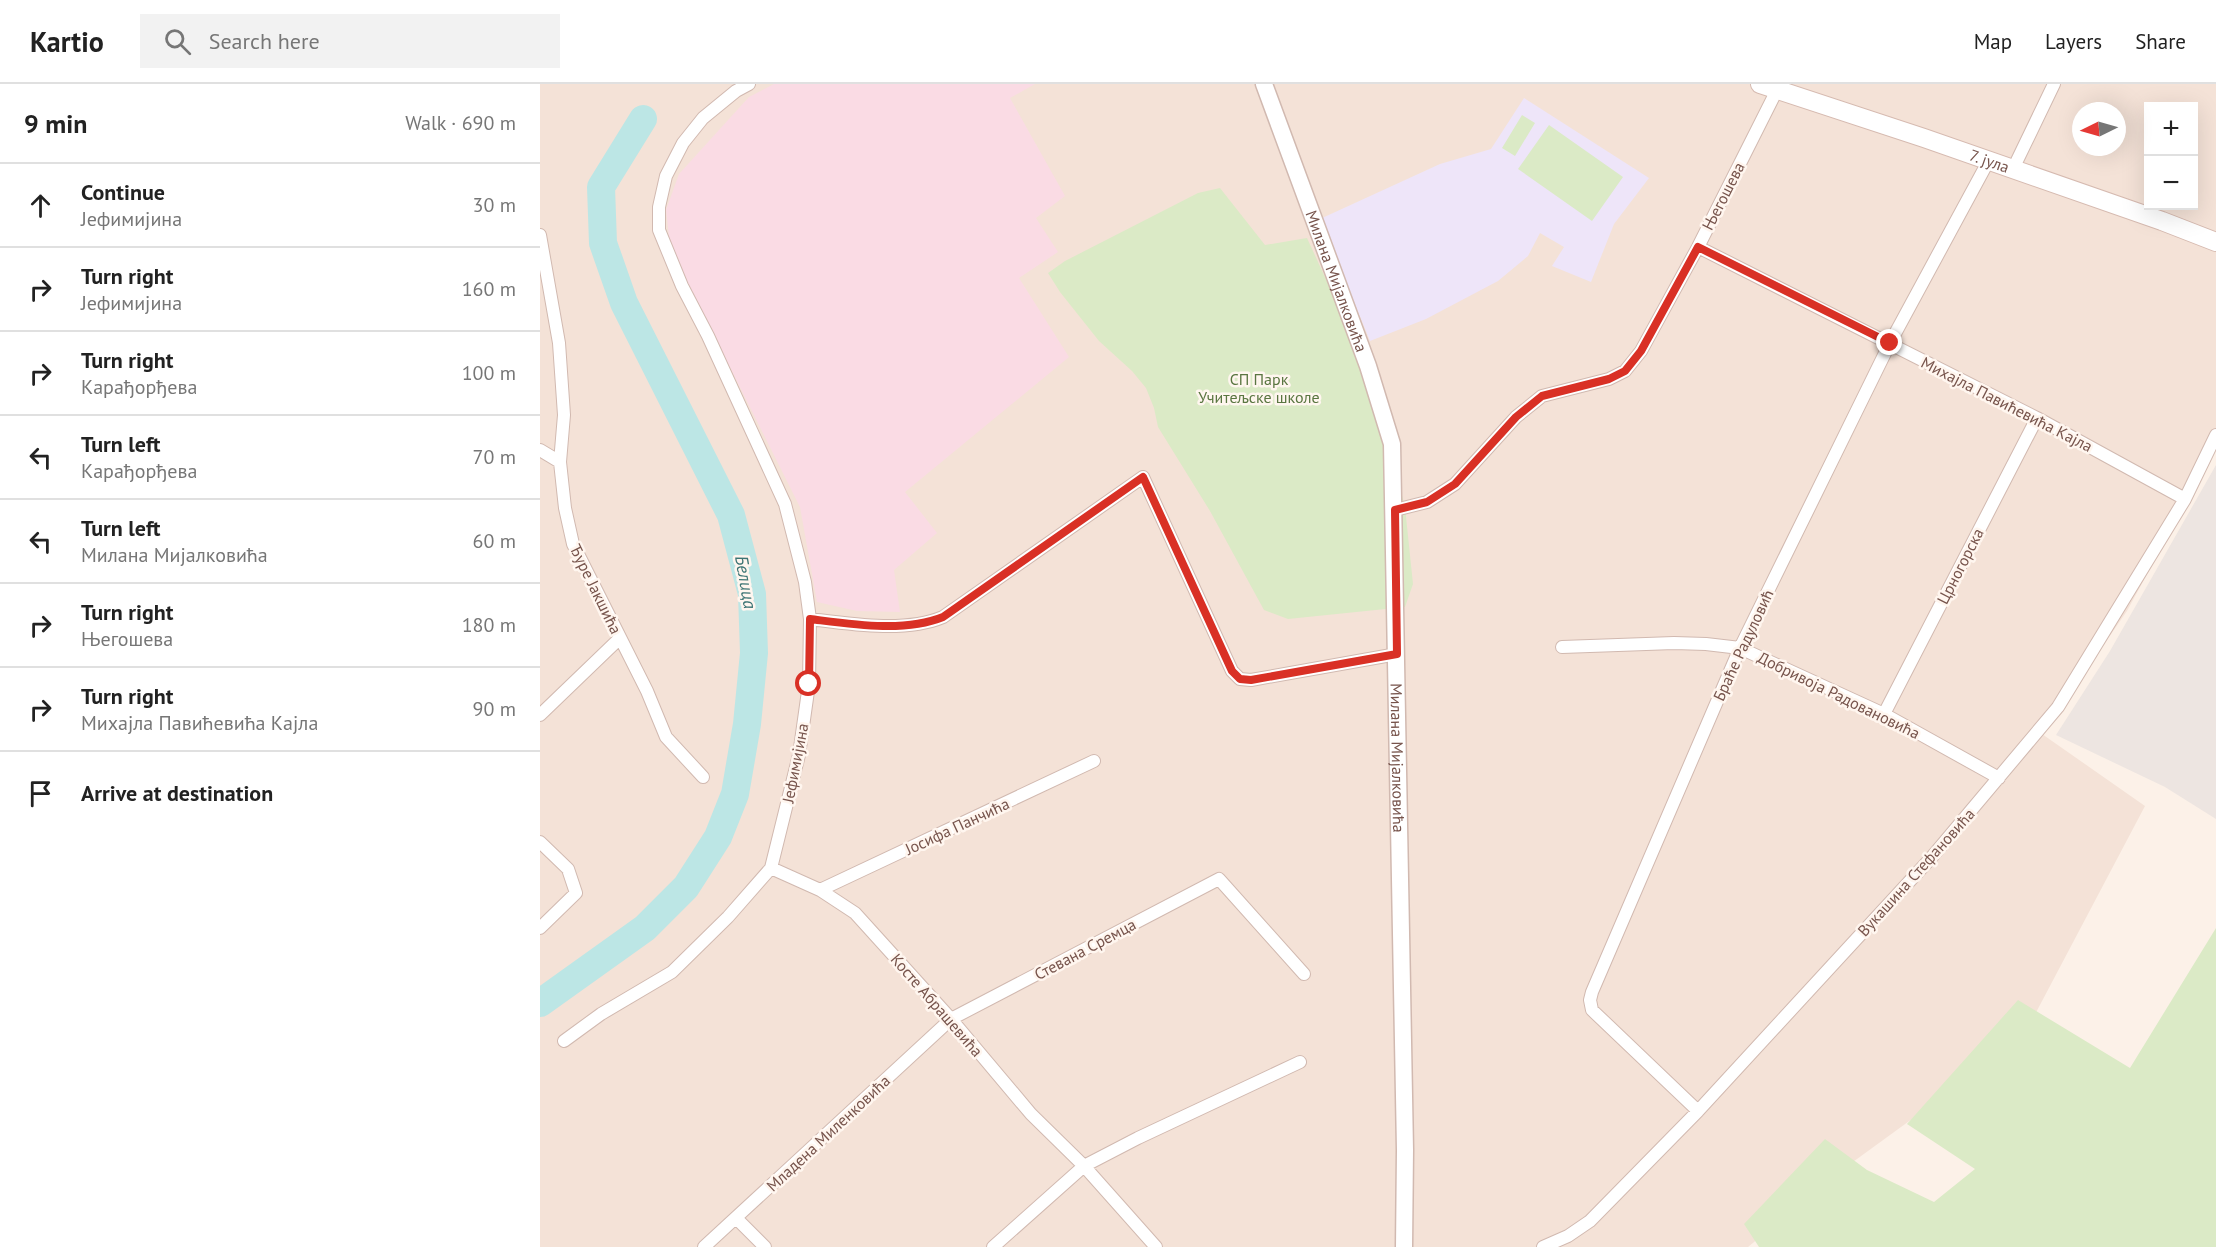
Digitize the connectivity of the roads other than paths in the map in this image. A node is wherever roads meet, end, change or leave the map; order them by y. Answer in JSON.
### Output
{"nodes":[{"id":1,"x":749,"y":84,"type":"edge"},
{"id":2,"x":1264,"y":84,"type":"edge"},
{"id":3,"x":2054,"y":84,"type":"edge"},
{"id":4,"x":1772,"y":86,"type":"edge"},
{"id":5,"x":1989,"y":160,"type":"junction"},
{"id":6,"x":2013,"y":169,"type":"junction"},
{"id":7,"x":540,"y":235,"type":"edge"},
{"id":8,"x":2216,"y":242,"type":"edge"},
{"id":9,"x":1698,"y":247,"type":"junction"},
{"id":10,"x":1890,"y":343,"type":"junction"},
{"id":11,"x":2037,"y":418,"type":"junction"},
{"id":12,"x":2216,"y":435,"type":"edge"},
{"id":13,"x":540,"y":450,"type":"edge"},
{"id":14,"x":560,"y":462,"type":"junction"},
{"id":15,"x":2186,"y":499,"type":"junction"},
{"id":16,"x":1395,"y":510,"type":"junction"},
{"id":17,"x":810,"y":619,"type":"junction"},
{"id":18,"x":620,"y":638,"type":"junction"},
{"id":19,"x":1562,"y":647,"type":"dead end"},
{"id":20,"x":1740,"y":648,"type":"junction"},
{"id":21,"x":1397,"y":654,"type":"junction"},
{"id":22,"x":1884,"y":714,"type":"junction"},
{"id":23,"x":540,"y":715,"type":"edge"},
{"id":24,"x":1094,"y":761,"type":"dead end"},
{"id":25,"x":703,"y":777,"type":"dead end"},
{"id":26,"x":1999,"y":778,"type":"junction"},
{"id":27,"x":540,"y":842,"type":"edge"},
{"id":28,"x":771,"y":868,"type":"junction"},
{"id":29,"x":820,"y":890,"type":"junction"},
{"id":30,"x":540,"y":928,"type":"edge"},
{"id":31,"x":1304,"y":974,"type":"dead end"},
{"id":32,"x":951,"y":1019,"type":"junction"},
{"id":33,"x":564,"y":1041,"type":"dead end"},
{"id":34,"x":1300,"y":1062,"type":"dead end"},
{"id":35,"x":1698,"y":1111,"type":"junction"},
{"id":36,"x":1084,"y":1166,"type":"junction"},
{"id":37,"x":736,"y":1218,"type":"junction"},
{"id":38,"x":1406,"y":1244,"type":"edge"},
{"id":39,"x":704,"y":1247,"type":"edge"},
{"id":40,"x":765,"y":1247,"type":"edge"},
{"id":41,"x":993,"y":1247,"type":"edge"},
{"id":42,"x":1156,"y":1247,"type":"edge"},
{"id":43,"x":1543,"y":1247,"type":"edge"}],
"edges":[{"from":1,"to":17,"type":"street","name":"Јефимијина"},
{"from":2,"to":16,"type":"street","name":"Милана Мијалковића"},
{"from":3,"to":6,"type":"street"},
{"from":4,"to":5,"type":"main road","name":"7. јула"},
{"from":4,"to":9,"type":"street","name":"Његошева"},
{"from":5,"to":6,"type":"main road","name":"7. јула"},
{"from":5,"to":10,"type":"street","name":"Браће Радуловић"},
{"from":6,"to":8,"type":"main road","name":"7. јула"},
{"from":7,"to":14,"type":"street","name":"Ђуре Јакшића"},
{"from":9,"to":10,"type":"street","name":"Михајла Павићевића Кајла"},
{"from":9,"to":16,"type":"street","name":"Његошева"},
{"from":10,"to":11,"type":"street","name":"Михајла Павићевића Кајла"},
{"from":10,"to":20,"type":"street","name":"Браће Радуловић"},
{"from":11,"to":15,"type":"street","name":"Михајла Павићевића Кајла"},
{"from":11,"to":22,"type":"street","name":"Црногорска"},
{"from":12,"to":15,"type":"street","name":"Вукашина Стефановића"},
{"from":13,"to":14,"type":"street"},
{"from":14,"to":18,"type":"street","name":"Ђуре Јакшића"},
{"from":15,"to":26,"type":"street","name":"Вукашина Стефановића"},
{"from":16,"to":21,"type":"street","name":"Милана Мијалковића"},
{"from":17,"to":21,"type":"street"},
{"from":17,"to":28,"type":"street","name":"Јефимијина"},
{"from":18,"to":23,"type":"street"},
{"from":18,"to":25,"type":"street","name":"Ђуре Јакшића"},
{"from":19,"to":20,"type":"street","name":"Добривоја Радовановића"},
{"from":20,"to":22,"type":"street","name":"Добривоја Радовановића"},
{"from":20,"to":35,"type":"street","name":"Браће Радуловић"},
{"from":21,"to":38,"type":"street","name":"Милана Мијалковића"},
{"from":22,"to":26,"type":"street","name":"Добривоја Радовановића"},
{"from":24,"to":29,"type":"street","name":"Јосифа Панчића"},
{"from":26,"to":35,"type":"street","name":"Вукашина Стефановића"},
{"from":27,"to":30,"type":"street"},
{"from":28,"to":29,"type":"street","name":"Косте Абрашевића"},
{"from":28,"to":33,"type":"street","name":"Јефимијина"},
{"from":29,"to":32,"type":"street","name":"Косте Абрашевића"},
{"from":31,"to":32,"type":"street","name":"Стевана Сремца"},
{"from":32,"to":36,"type":"street","name":"Косте Абрашевића"},
{"from":32,"to":37,"type":"street","name":"Младена Миленковића"},
{"from":34,"to":36,"type":"street"},
{"from":35,"to":43,"type":"street","name":"Вукашина Стефановића"},
{"from":36,"to":41,"type":"street"},
{"from":36,"to":42,"type":"street","name":"Косте Абрашевића"},
{"from":37,"to":39,"type":"street","name":"Младена Миленковића"},
{"from":37,"to":40,"type":"street"}]}
